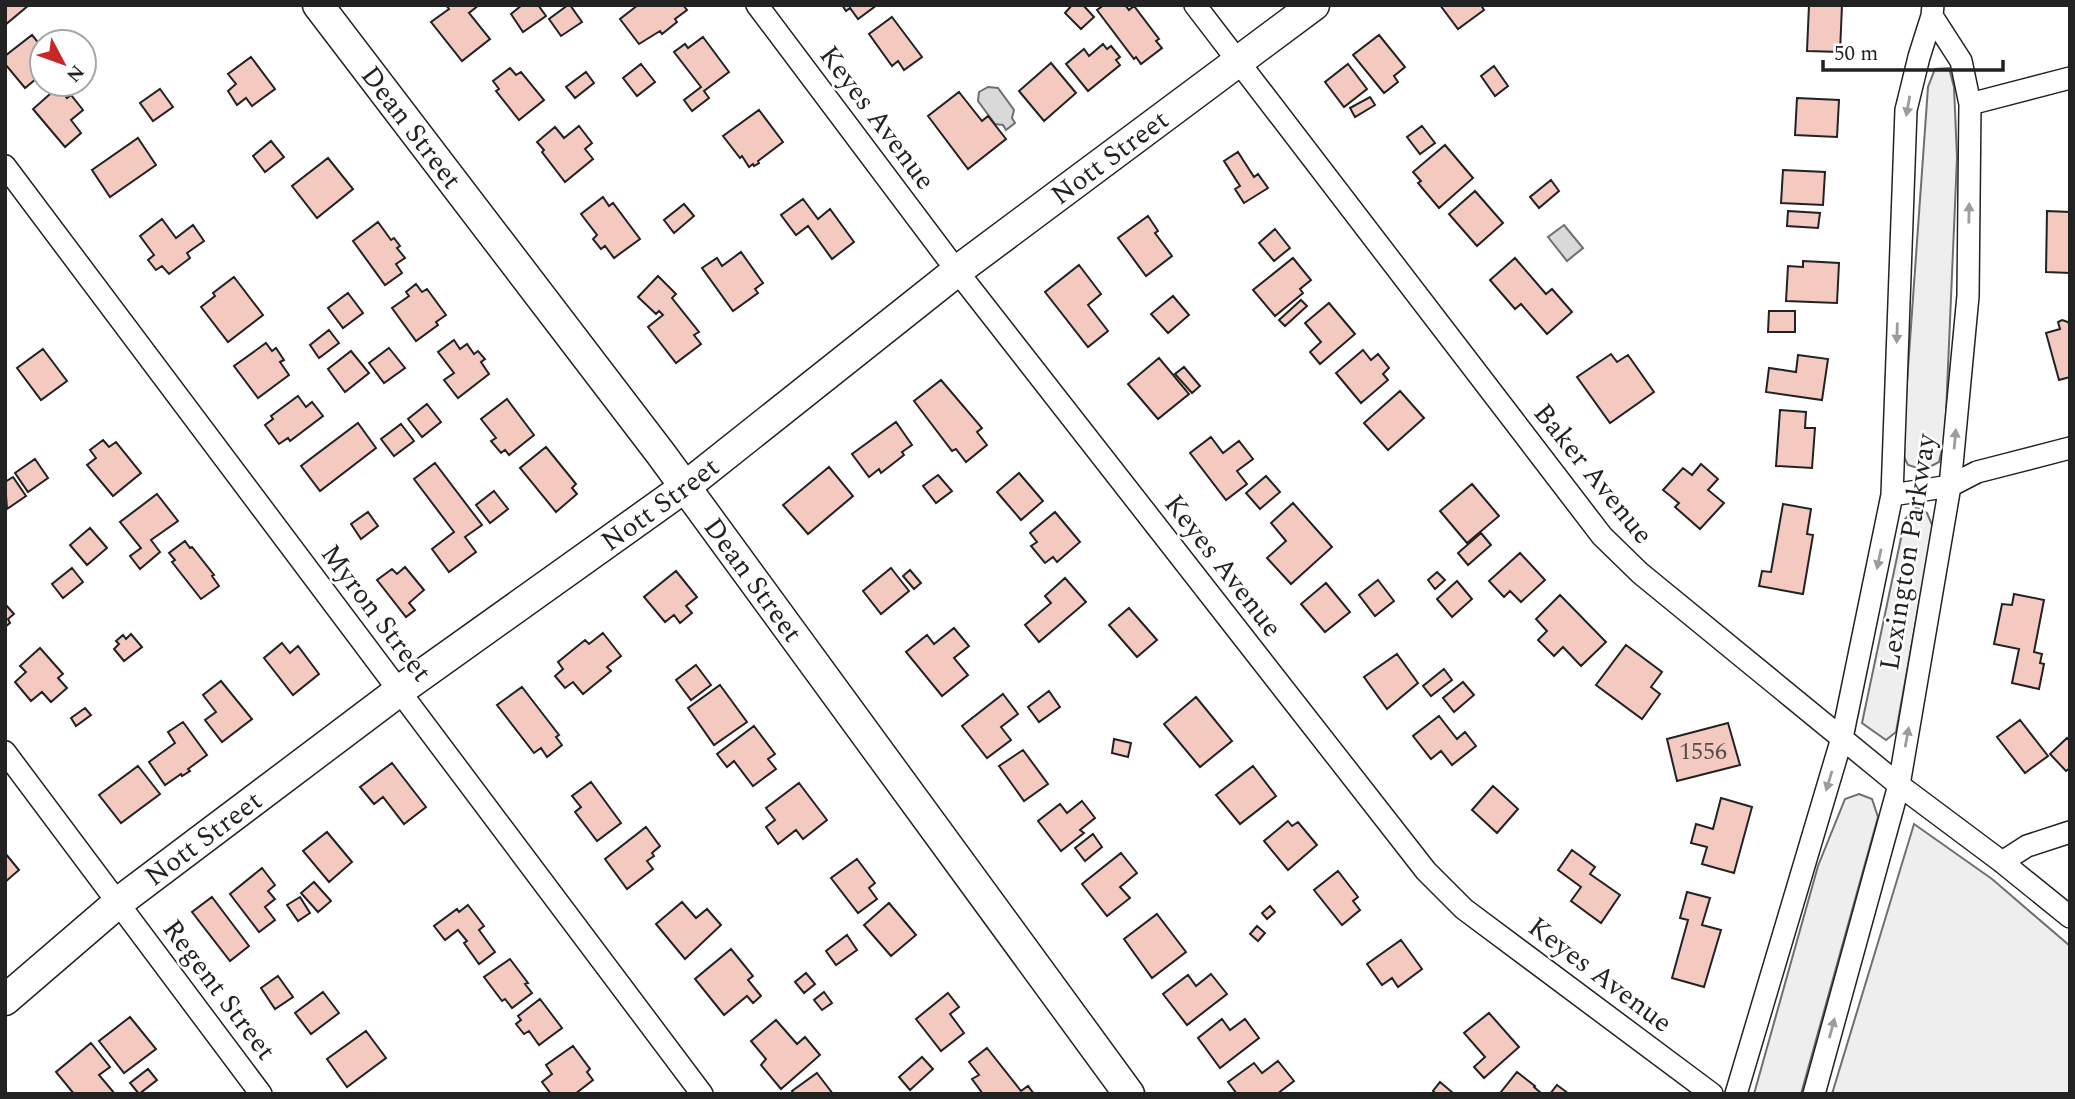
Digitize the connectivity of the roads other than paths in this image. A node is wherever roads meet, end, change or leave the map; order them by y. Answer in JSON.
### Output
{"nodes":[{"id":1,"x":318,"y":5,"type":"edge"},
{"id":2,"x":757,"y":5,"type":"edge"},
{"id":3,"x":1195,"y":5,"type":"edge"},
{"id":4,"x":1314,"y":5,"type":"edge"},
{"id":5,"x":1932,"y":11,"type":"edge"},
{"id":6,"x":1237,"y":63,"type":"junction"},
{"id":7,"x":2070,"y":78,"type":"edge"},
{"id":8,"x":1970,"y":104,"type":"junction"},
{"id":9,"x":5,"y":166,"type":"edge"},
{"id":10,"x":957,"y":271,"type":"junction"},
{"id":11,"x":2070,"y":448,"type":"edge"},
{"id":12,"x":1950,"y":486,"type":"junction"},
{"id":13,"x":685,"y":487,"type":"junction"},
{"id":14,"x":1892,"y":495,"type":"junction"},
{"id":15,"x":399,"y":691,"type":"junction"},
{"id":16,"x":1842,"y":738,"type":"junction"},
{"id":17,"x":5,"y":752,"type":"edge"},
{"id":18,"x":1899,"y":785,"type":"junction"},
{"id":19,"x":2070,"y":831,"type":"edge"},
{"id":20,"x":2002,"y":862,"type":"junction"},
{"id":21,"x":119,"y":902,"type":"junction"},
{"id":22,"x":2070,"y":917,"type":"edge"},
{"id":23,"x":5,"y":1000,"type":"edge"},
{"id":24,"x":261,"y":1094,"type":"edge"},
{"id":25,"x":702,"y":1094,"type":"edge"},
{"id":26,"x":1129,"y":1094,"type":"edge"},
{"id":27,"x":1712,"y":1094,"type":"edge"},
{"id":28,"x":1736,"y":1094,"type":"edge"},
{"id":29,"x":1814,"y":1094,"type":"edge"}],
"edges":[{"from":1,"to":13,"type":"main road","name":"Dean Street"},
{"from":2,"to":10,"type":"street","name":"Keyes Avenue"},
{"from":3,"to":6,"type":"street","name":"Baker Avenue"},
{"from":4,"to":6,"type":"main road","name":"Nott Street"},
{"from":5,"to":8,"type":"street","name":"Lexington Parkway"},
{"from":5,"to":14,"type":"street","name":"Lexington Parkway","one_way":true},
{"from":6,"to":10,"type":"main road","name":"Nott Street"},
{"from":6,"to":16,"type":"street","name":"Baker Avenue"},
{"from":7,"to":8,"type":"street"},
{"from":12,"to":8,"type":"street","name":"Lexington Parkway","one_way":true},
{"from":9,"to":15,"type":"street","name":"Myron Street"},
{"from":10,"to":13,"type":"main road","name":"Nott Street"},
{"from":10,"to":27,"type":"street","name":"Keyes Avenue"},
{"from":11,"to":12,"type":"street"},
{"from":12,"to":14,"type":"street"},
{"from":18,"to":12,"type":"street","name":"Lexington Parkway","one_way":true},
{"from":13,"to":15,"type":"main road","name":"Nott Street"},
{"from":13,"to":26,"type":"main road","name":"Dean Street"},
{"from":14,"to":16,"type":"street","name":"Lexington Parkway","one_way":true},
{"from":15,"to":21,"type":"main road","name":"Nott Street"},
{"from":15,"to":25,"type":"street","name":"Myron Street"},
{"from":16,"to":18,"type":"street","name":"Baker Avenue"},
{"from":16,"to":28,"type":"street","name":"Lexington Parkway","one_way":true},
{"from":17,"to":21,"type":"street","name":"Regent Street"},
{"from":18,"to":20,"type":"street","name":"Baker Avenue"},
{"from":29,"to":18,"type":"street","name":"Lexington Parkway","one_way":true},
{"from":19,"to":20,"type":"street"},
{"from":20,"to":22,"type":"street","name":"Baker Avenue"},
{"from":21,"to":23,"type":"main road","name":"Nott Street"},
{"from":21,"to":24,"type":"street","name":"Regent Street"}]}
